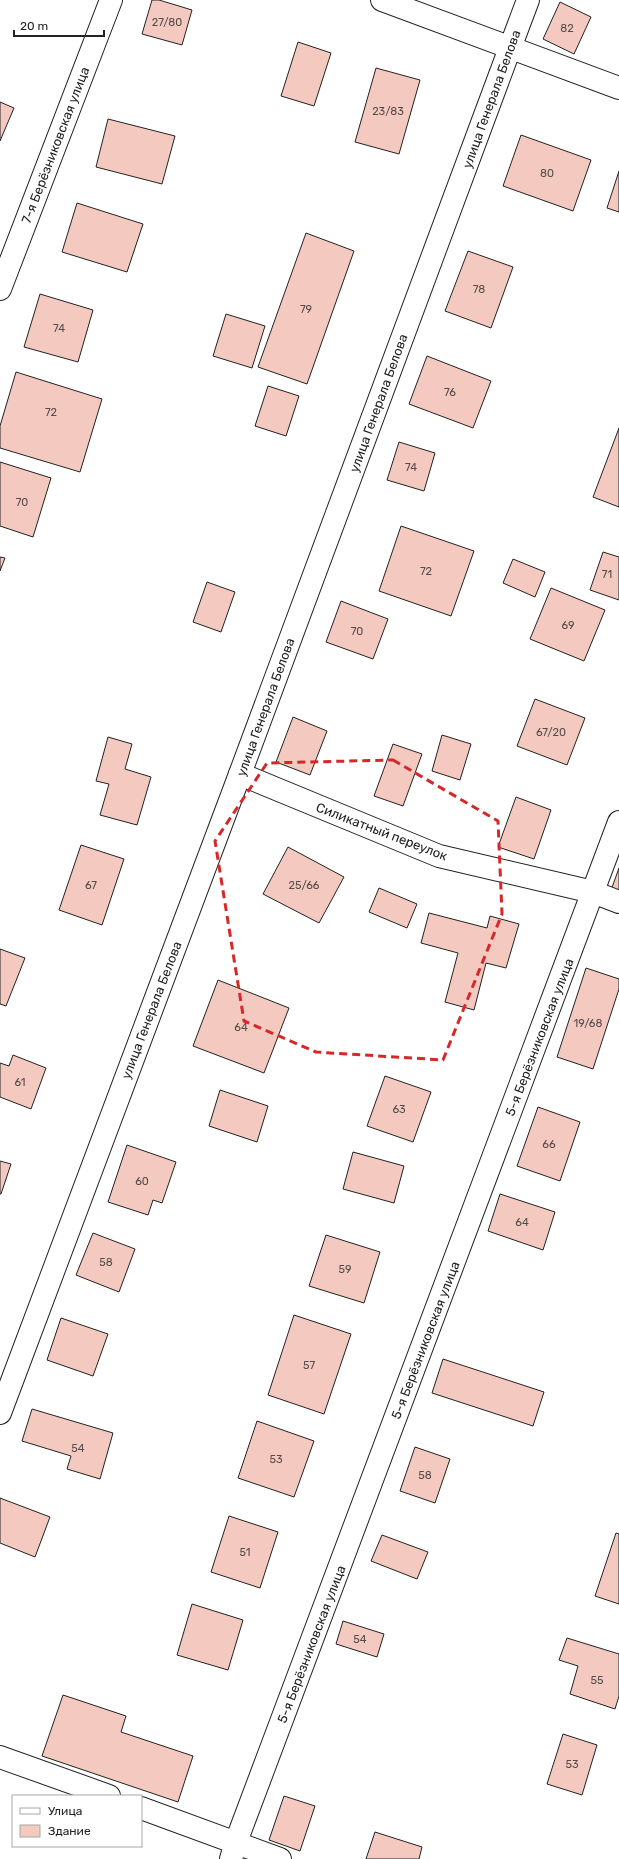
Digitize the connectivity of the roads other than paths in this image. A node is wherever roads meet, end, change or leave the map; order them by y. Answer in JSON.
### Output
{"nodes":[{"id":1,"x":111,"y":0,"type":"edge"},
{"id":2,"x":382,"y":0,"type":"edge"},
{"id":3,"x":528,"y":0,"type":"edge"},
{"id":4,"x":510,"y":48,"type":"junction"},
{"id":5,"x":619,"y":88,"type":"edge"},
{"id":6,"x":0,"y":289,"type":"edge"},
{"id":7,"x":240,"y":774,"type":"junction"},
{"id":8,"x":619,"y":822,"type":"edge"},
{"id":9,"x":593,"y":892,"type":"junction"},
{"id":10,"x":619,"y":902,"type":"edge"},
{"id":11,"x":0,"y":1413,"type":"edge"},
{"id":12,"x":0,"y":1757,"type":"edge"},
{"id":13,"x":106,"y":1795,"type":"edge"},
{"id":14,"x":142,"y":1808,"type":"edge"},
{"id":15,"x":234,"y":1850,"type":"edge"},
{"id":16,"x":280,"y":1859,"type":"edge"}],
"edges":[{"from":1,"to":6,"type":"street","name":"7-я Берёзниковская улица"},
{"from":2,"to":4,"type":"street"},
{"from":3,"to":4,"type":"street","name":"улица Генерала Белова"},
{"from":4,"to":5,"type":"street"},
{"from":4,"to":7,"type":"street","name":"улица Генерала Белова"},
{"from":7,"to":9,"type":"street","name":"Силикатный переулок"},
{"from":7,"to":11,"type":"street","name":"улица Генерала Белова"},
{"from":8,"to":9,"type":"street","name":"5-я Берёзниковская улица"},
{"from":9,"to":10,"type":"street","name":"Силикатный переулок"},
{"from":9,"to":15,"type":"street","name":"5-я Берёзниковская улица"},
{"from":12,"to":13,"type":"street"},
{"from":14,"to":15,"type":"street"},
{"from":15,"to":16,"type":"street"}]}
